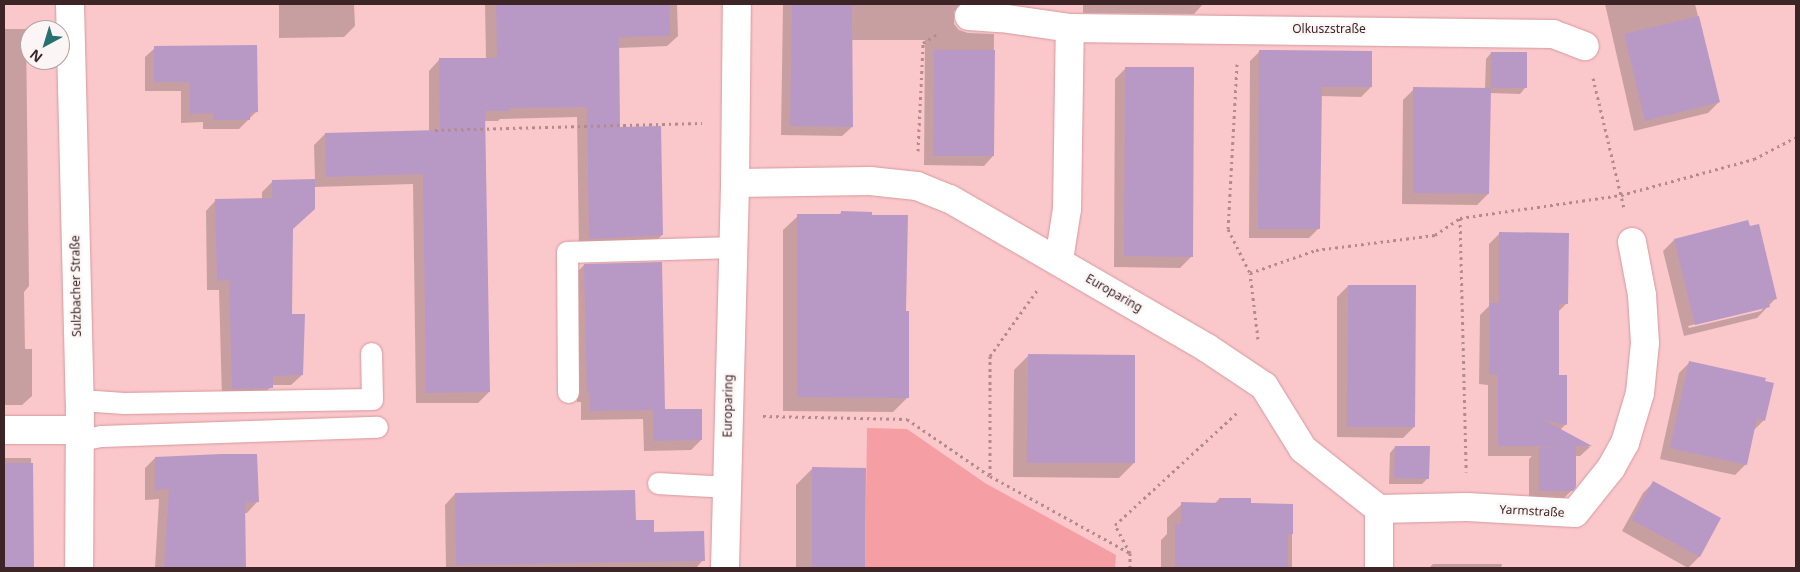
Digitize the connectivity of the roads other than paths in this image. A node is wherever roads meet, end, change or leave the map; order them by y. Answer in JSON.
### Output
{"nodes":[{"id":1,"x":70,"y":4,"type":"edge"},
{"id":2,"x":737,"y":4,"type":"edge"},
{"id":3,"x":969,"y":16,"type":"road end"},
{"id":4,"x":1070,"y":28,"type":"junction"},
{"id":5,"x":1585,"y":46,"type":"road end"},
{"id":6,"x":735,"y":183,"type":"junction"},
{"id":7,"x":1632,"y":242,"type":"road end"},
{"id":8,"x":733,"y":247,"type":"junction"},
{"id":9,"x":1059,"y":260,"type":"junction"},
{"id":10,"x":371,"y":353,"type":"dead end"},
{"id":11,"x":568,"y":392,"type":"dead end"},
{"id":12,"x":80,"y":400,"type":"junction"},
{"id":13,"x":377,"y":426,"type":"dead end"},
{"id":14,"x":4,"y":430,"type":"edge"},
{"id":15,"x":80,"y":435,"type":"junction"},
{"id":16,"x":658,"y":483,"type":"dead end"},
{"id":17,"x":727,"y":487,"type":"junction"},
{"id":18,"x":1379,"y":509,"type":"junction"},
{"id":19,"x":78,"y":568,"type":"edge"},
{"id":20,"x":725,"y":568,"type":"edge"},
{"id":21,"x":1379,"y":568,"type":"edge"}],
"edges":[{"from":1,"to":12,"type":"street","name":"Sulzbacher Straße"},
{"from":2,"to":6,"type":"street","name":"Europaring"},
{"from":3,"to":4,"type":"street","name":"Olkuszstraße"},
{"from":4,"to":5,"type":"street","name":"Olkuszstraße"},
{"from":4,"to":9,"type":"street"},
{"from":6,"to":8,"type":"street","name":"Europaring"},
{"from":6,"to":9,"type":"street","name":"Europaring"},
{"from":7,"to":18,"type":"street","name":"Yarmstraße"},
{"from":8,"to":11,"type":"lane"},
{"from":8,"to":17,"type":"street","name":"Europaring"},
{"from":9,"to":18,"type":"street","name":"Europaring"},
{"from":10,"to":12,"type":"lane"},
{"from":12,"to":15,"type":"street","name":"Sulzbacher Straße"},
{"from":13,"to":15,"type":"lane"},
{"from":14,"to":15,"type":"street"},
{"from":15,"to":19,"type":"street","name":"Sulzbacher Straße"},
{"from":16,"to":17,"type":"lane"},
{"from":17,"to":20,"type":"street","name":"Europaring"},
{"from":18,"to":21,"type":"street"}]}
